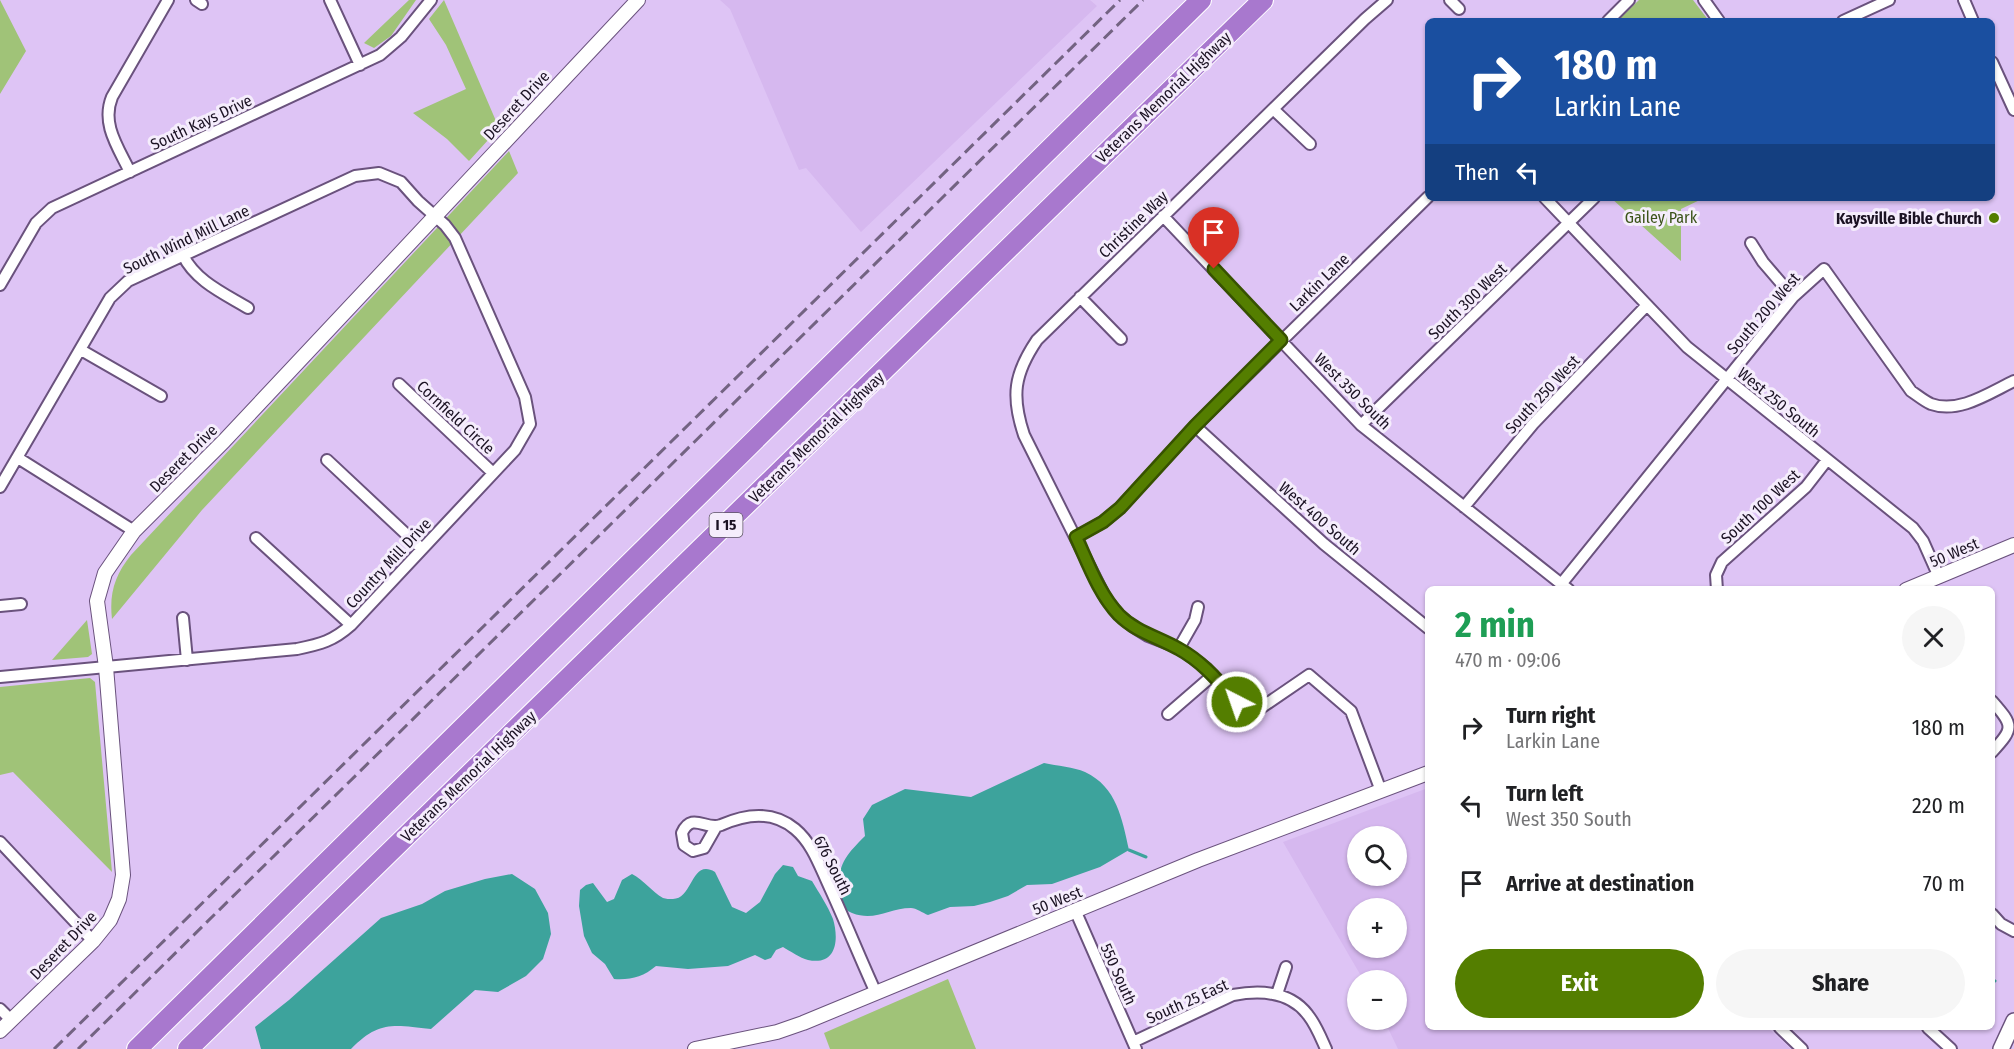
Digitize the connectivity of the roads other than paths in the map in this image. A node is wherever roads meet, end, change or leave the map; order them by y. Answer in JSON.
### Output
{"nodes":[{"id":1,"x":168,"y":0,"type":"edge"},
{"id":2,"x":330,"y":0,"type":"edge"},
{"id":3,"x":431,"y":0,"type":"edge"},
{"id":4,"x":638,"y":0,"type":"edge"},
{"id":5,"x":1201,"y":0,"type":"edge"},
{"id":6,"x":1263,"y":0,"type":"edge"},
{"id":7,"x":1387,"y":0,"type":"edge"},
{"id":8,"x":1450,"y":0,"type":"edge"},
{"id":9,"x":1611,"y":0,"type":"edge"},
{"id":10,"x":1629,"y":0,"type":"edge"},
{"id":11,"x":1704,"y":0,"type":"edge"},
{"id":12,"x":1889,"y":0,"type":"edge"},
{"id":13,"x":1964,"y":0,"type":"edge"},
{"id":14,"x":1459,"y":9,"type":"dead end"},
{"id":15,"x":1620,"y":9,"type":"junction"},
{"id":16,"x":1611,"y":18,"type":"edge"},
{"id":17,"x":1717,"y":18,"type":"edge"},
{"id":18,"x":1850,"y":18,"type":"edge"},
{"id":19,"x":1972,"y":18,"type":"edge"},
{"id":20,"x":360,"y":65,"type":"junction"},
{"id":21,"x":1995,"y":69,"type":"edge"},
{"id":22,"x":1273,"y":109,"type":"junction"},
{"id":23,"x":2014,"y":110,"type":"edge"},
{"id":24,"x":1310,"y":144,"type":"dead end"},
{"id":25,"x":130,"y":172,"type":"junction"},
{"id":26,"x":1425,"y":199,"type":"edge"},
{"id":27,"x":1548,"y":201,"type":"edge"},
{"id":28,"x":1591,"y":201,"type":"edge"},
{"id":29,"x":1163,"y":216,"type":"junction"},
{"id":30,"x":436,"y":217,"type":"junction"},
{"id":31,"x":1569,"y":223,"type":"junction"},
{"id":32,"x":1751,"y":243,"type":"dead end"},
{"id":33,"x":183,"y":255,"type":"junction"},
{"id":34,"x":0,"y":285,"type":"edge"},
{"id":35,"x":1080,"y":297,"type":"junction"},
{"id":36,"x":1793,"y":297,"type":"junction"},
{"id":37,"x":1647,"y":305,"type":"junction"},
{"id":38,"x":248,"y":308,"type":"dead end"},
{"id":39,"x":1121,"y":339,"type":"dead end"},
{"id":40,"x":1281,"y":340,"type":"junction"},
{"id":41,"x":81,"y":350,"type":"junction"},
{"id":42,"x":1727,"y":379,"type":"junction"},
{"id":43,"x":2014,"y":381,"type":"edge"},
{"id":44,"x":399,"y":384,"type":"dead end"},
{"id":45,"x":161,"y":396,"type":"dead end"},
{"id":46,"x":1361,"y":425,"type":"junction"},
{"id":47,"x":1195,"y":426,"type":"junction"},
{"id":48,"x":18,"y":458,"type":"junction"},
{"id":49,"x":327,"y":460,"type":"dead end"},
{"id":50,"x":1827,"y":460,"type":"junction"},
{"id":51,"x":493,"y":473,"type":"junction"},
{"id":52,"x":0,"y":487,"type":"edge"},
{"id":53,"x":1464,"y":507,"type":"junction"},
{"id":54,"x":134,"y":531,"type":"junction"},
{"id":55,"x":1076,"y":537,"type":"junction"},
{"id":56,"x":256,"y":538,"type":"dead end"},
{"id":57,"x":2014,"y":545,"type":"edge"},
{"id":58,"x":422,"y":549,"type":"junction"},
{"id":59,"x":1939,"y":577,"type":"junction"},
{"id":60,"x":1565,"y":586,"type":"edge"},
{"id":61,"x":1717,"y":586,"type":"edge"},
{"id":62,"x":1916,"y":586,"type":"edge"},
{"id":63,"x":21,"y":604,"type":"dead end"},
{"id":64,"x":0,"y":606,"type":"edge"},
{"id":65,"x":1198,"y":607,"type":"dead end"},
{"id":66,"x":183,"y":618,"type":"dead end"},
{"id":67,"x":351,"y":625,"type":"junction"},
{"id":68,"x":1425,"y":626,"type":"edge"},
{"id":69,"x":1179,"y":648,"type":"junction"},
{"id":70,"x":187,"y":660,"type":"junction"},
{"id":71,"x":106,"y":667,"type":"junction"},
{"id":72,"x":1213,"y":675,"type":"junction"},
{"id":73,"x":0,"y":677,"type":"edge"},
{"id":74,"x":1995,"y":703,"type":"edge"},
{"id":75,"x":1168,"y":714,"type":"dead end"},
{"id":76,"x":1995,"y":750,"type":"edge"},
{"id":77,"x":1425,"y":774,"type":"edge"},
{"id":78,"x":1381,"y":790,"type":"junction"},
{"id":79,"x":716,"y":827,"type":"dead end"},
{"id":80,"x":0,"y":842,"type":"edge"},
{"id":81,"x":1075,"y":910,"type":"junction"},
{"id":82,"x":1995,"y":917,"type":"edge"},
{"id":83,"x":2014,"y":931,"type":"edge"},
{"id":84,"x":93,"y":940,"type":"junction"},
{"id":85,"x":1286,"y":967,"type":"dead end"},
{"id":86,"x":876,"y":993,"type":"junction"},
{"id":87,"x":1277,"y":994,"type":"junction"},
{"id":88,"x":0,"y":1009,"type":"edge"},
{"id":89,"x":11,"y":1020,"type":"junction"},
{"id":90,"x":2014,"y":1021,"type":"edge"},
{"id":91,"x":0,"y":1030,"type":"edge"},
{"id":92,"x":1782,"y":1030,"type":"edge"},
{"id":93,"x":1930,"y":1030,"type":"edge"},
{"id":94,"x":751,"y":1043,"type":"edge"},
{"id":95,"x":1135,"y":1045,"type":"edge"},
{"id":96,"x":137,"y":1049,"type":"edge"},
{"id":97,"x":188,"y":1049,"type":"edge"},
{"id":98,"x":695,"y":1049,"type":"edge"},
{"id":99,"x":1326,"y":1049,"type":"edge"},
{"id":100,"x":1802,"y":1049,"type":"edge"},
{"id":101,"x":1951,"y":1049,"type":"edge"},
{"id":102,"x":2001,"y":1049,"type":"edge"}],
"edges":[{"from":1,"to":25,"type":"street"},
{"from":2,"to":20,"type":"street"},
{"from":3,"to":20,"type":"street","name":"South Kays Drive"},
{"from":4,"to":30,"type":"street","name":"Deseret Drive"},
{"from":5,"to":96,"type":"highway","number":"I 15"},
{"from":6,"to":97,"type":"highway","name":"Veterans Memorial Highway","number":"I 15"},
{"from":7,"to":22,"type":"street","name":"Christine Way"},
{"from":8,"to":14,"type":"street"},
{"from":9,"to":15,"type":"street"},
{"from":10,"to":15,"type":"street"},
{"from":11,"to":17,"type":"street"},
{"from":12,"to":18,"type":"street"},
{"from":13,"to":19,"type":"street"},
{"from":15,"to":16,"type":"street"},
{"from":20,"to":25,"type":"street","name":"South Kays Drive"},
{"from":21,"to":23,"type":"street"},
{"from":22,"to":24,"type":"street"},
{"from":22,"to":29,"type":"street","name":"Christine Way"},
{"from":25,"to":34,"type":"street","name":"South Kays Drive"},
{"from":26,"to":40,"type":"street","name":"Larkin Lane"},
{"from":27,"to":31,"type":"street","name":"West 250 South"},
{"from":28,"to":31,"type":"street","name":"South 300 West"},
{"from":29,"to":35,"type":"street","name":"Christine Way"},
{"from":29,"to":40,"type":"street","name":"West 350 South"},
{"from":30,"to":33,"type":"street","name":"South Wind Mill Lane"},
{"from":30,"to":51,"type":"street","name":"Country Mill Drive"},
{"from":30,"to":54,"type":"street","name":"Deseret Drive"},
{"from":31,"to":37,"type":"street","name":"West 250 South"},
{"from":31,"to":46,"type":"street","name":"South 300 West"},
{"from":32,"to":36,"type":"street"},
{"from":33,"to":38,"type":"street"},
{"from":33,"to":41,"type":"street","name":"South Wind Mill Lane"},
{"from":35,"to":39,"type":"street"},
{"from":35,"to":55,"type":"street","name":"Christine Way"},
{"from":36,"to":42,"type":"street","name":"South 200 West"},
{"from":36,"to":43,"type":"street","name":"South 200 West"},
{"from":37,"to":42,"type":"street","name":"West 250 South"},
{"from":37,"to":53,"type":"street","name":"South 250 West"},
{"from":40,"to":46,"type":"street","name":"West 350 South"},
{"from":40,"to":47,"type":"street","name":"Larkin Lane"},
{"from":41,"to":45,"type":"street"},
{"from":41,"to":48,"type":"street","name":"South Wind Mill Lane"},
{"from":42,"to":50,"type":"street","name":"West 250 South"},
{"from":42,"to":60,"type":"street","name":"South 200 West"},
{"from":44,"to":51,"type":"street","name":"Cornfield Circle"},
{"from":46,"to":53,"type":"street","name":"West 350 South"},
{"from":47,"to":55,"type":"street","name":"Larkin Lane"},
{"from":47,"to":68,"type":"street","name":"West 400 South"},
{"from":48,"to":52,"type":"street","name":"South Wind Mill Lane"},
{"from":48,"to":54,"type":"street"},
{"from":49,"to":58,"type":"street"},
{"from":50,"to":59,"type":"street","name":"West 250 South"},
{"from":50,"to":61,"type":"street","name":"South 100 West"},
{"from":51,"to":58,"type":"street","name":"Country Mill Drive"},
{"from":53,"to":60,"type":"street","name":"West 350 South"},
{"from":54,"to":71,"type":"street","name":"Deseret Drive"},
{"from":55,"to":69,"type":"street","name":"Christine Way"},
{"from":56,"to":67,"type":"street"},
{"from":57,"to":59,"type":"street","name":"50 West"},
{"from":58,"to":67,"type":"street","name":"Country Mill Drive"},
{"from":59,"to":62,"type":"street","name":"50 West"},
{"from":63,"to":64,"type":"street"},
{"from":65,"to":69,"type":"street"},
{"from":66,"to":70,"type":"street"},
{"from":67,"to":70,"type":"street","name":"Country Mill Drive"},
{"from":69,"to":72,"type":"street","name":"Christine Way"},
{"from":70,"to":71,"type":"street","name":"Country Mill Drive"},
{"from":71,"to":73,"type":"street","name":"Country Mill Drive"},
{"from":71,"to":84,"type":"street","name":"Deseret Drive"},
{"from":72,"to":75,"type":"street"},
{"from":72,"to":78,"type":"street","name":"Christine Way"},
{"from":74,"to":76,"type":"street"},
{"from":77,"to":78,"type":"street","name":"50 West"},
{"from":78,"to":81,"type":"street","name":"50 West"},
{"from":79,"to":86,"type":"street","name":"676 South"},
{"from":80,"to":84,"type":"street"},
{"from":81,"to":86,"type":"street","name":"50 West"},
{"from":81,"to":95,"type":"street","name":"550 South"},
{"from":82,"to":83,"type":"street"},
{"from":84,"to":89,"type":"street","name":"Deseret Drive"},
{"from":85,"to":87,"type":"street"},
{"from":86,"to":94,"type":"street","name":"50 West"},
{"from":87,"to":95,"type":"street","name":"South 25 East"},
{"from":87,"to":99,"type":"street","name":"South 25 East"},
{"from":88,"to":89,"type":"street"},
{"from":89,"to":91,"type":"street","name":"Deseret Drive"},
{"from":90,"to":102,"type":"main road"},
{"from":92,"to":100,"type":"street"},
{"from":93,"to":101,"type":"street"},
{"from":94,"to":98,"type":"street","name":"50 West"}]}
